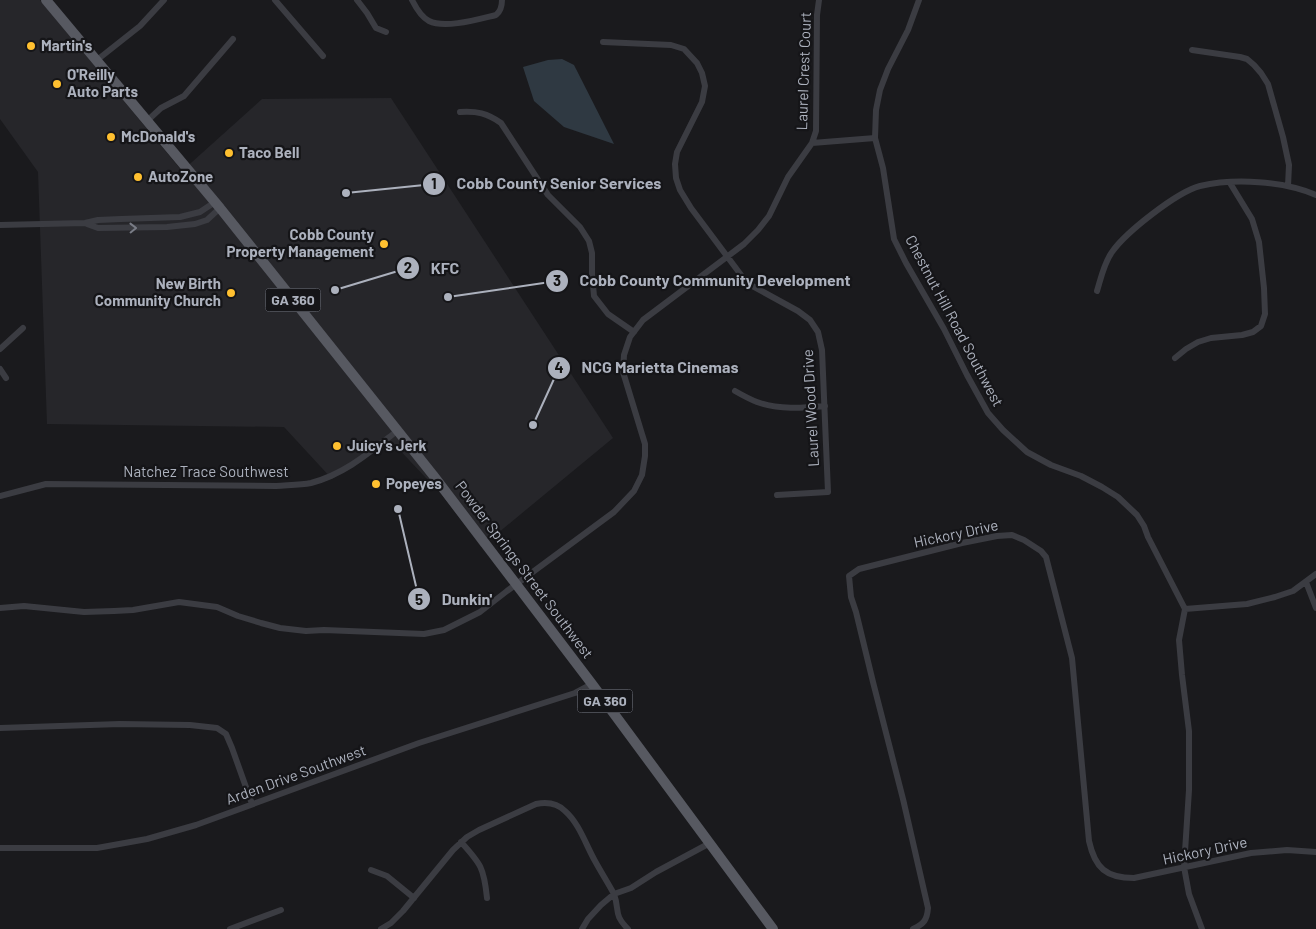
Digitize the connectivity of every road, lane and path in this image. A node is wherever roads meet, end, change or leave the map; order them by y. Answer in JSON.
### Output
{"nodes":[{"id":1,"x":46,"y":0,"type":"edge"},
{"id":2,"x":164,"y":0,"type":"edge"},
{"id":3,"x":275,"y":0,"type":"edge"},
{"id":4,"x":357,"y":0,"type":"edge"},
{"id":5,"x":412,"y":0,"type":"edge"},
{"id":6,"x":502,"y":0,"type":"edge"},
{"id":7,"x":819,"y":0,"type":"edge"},
{"id":8,"x":919,"y":0,"type":"edge"},
{"id":9,"x":386,"y":32,"type":"dead end"},
{"id":10,"x":233,"y":39,"type":"dead end"},
{"id":11,"x":603,"y":42,"type":"dead end"},
{"id":12,"x":1192,"y":50,"type":"dead end"},
{"id":13,"x":323,"y":56,"type":"dead end"},
{"id":14,"x":96,"y":60,"type":"junction"},
{"id":15,"x":460,"y":112,"type":"dead end"},
{"id":16,"x":147,"y":121,"type":"junction"},
{"id":17,"x":875,"y":138,"type":"junction"},
{"id":18,"x":812,"y":143,"type":"junction"},
{"id":19,"x":1230,"y":183,"type":"junction"},
{"id":20,"x":1288,"y":186,"type":"junction"},
{"id":21,"x":1316,"y":195,"type":"edge"},
{"id":22,"x":218,"y":205,"type":"junction"},
{"id":23,"x":85,"y":223,"type":"junction"},
{"id":24,"x":0,"y":225,"type":"edge"},
{"id":25,"x":727,"y":257,"type":"junction"},
{"id":26,"x":1097,"y":291,"type":"dead end"},
{"id":27,"x":24,"y":328,"type":"dead end"},
{"id":28,"x":634,"y":332,"type":"junction"},
{"id":29,"x":0,"y":349,"type":"edge"},
{"id":30,"x":1175,"y":358,"type":"dead end"},
{"id":31,"x":0,"y":369,"type":"edge"},
{"id":32,"x":6,"y":378,"type":"dead end"},
{"id":33,"x":735,"y":391,"type":"dead end"},
{"id":34,"x":825,"y":406,"type":"junction"},
{"id":35,"x":397,"y":431,"type":"junction"},
{"id":36,"x":777,"y":495,"type":"dead end"},
{"id":37,"x":0,"y":496,"type":"edge"},
{"id":38,"x":1316,"y":574,"type":"edge"},
{"id":39,"x":1306,"y":582,"type":"junction"},
{"id":40,"x":516,"y":585,"type":"junction"},
{"id":41,"x":0,"y":608,"type":"edge"},
{"id":42,"x":1316,"y":608,"type":"edge"},
{"id":43,"x":1184,"y":610,"type":"junction"},
{"id":44,"x":592,"y":684,"type":"junction"},
{"id":45,"x":0,"y":728,"type":"edge"},
{"id":46,"x":252,"y":804,"type":"junction"},
{"id":47,"x":461,"y":842,"type":"junction"},
{"id":48,"x":710,"y":843,"type":"junction"},
{"id":49,"x":0,"y":848,"type":"edge"},
{"id":50,"x":1316,"y":852,"type":"edge"},
{"id":51,"x":1184,"y":867,"type":"junction"},
{"id":52,"x":371,"y":870,"type":"dead end"},
{"id":53,"x":614,"y":894,"type":"junction"},
{"id":54,"x":414,"y":898,"type":"junction"},
{"id":55,"x":487,"y":898,"type":"dead end"},
{"id":56,"x":281,"y":910,"type":"dead end"},
{"id":57,"x":230,"y":929,"type":"edge"},
{"id":58,"x":381,"y":929,"type":"edge"},
{"id":59,"x":582,"y":929,"type":"edge"},
{"id":60,"x":628,"y":929,"type":"edge"},
{"id":61,"x":773,"y":929,"type":"edge"},
{"id":62,"x":912,"y":929,"type":"edge"},
{"id":63,"x":1202,"y":929,"type":"edge"}],
"edges":[{"from":1,"to":14,"type":"main road","number":"GA 360"},
{"from":2,"to":14,"type":"street"},
{"from":3,"to":13,"type":"street"},
{"from":4,"to":9,"type":"street"},
{"from":5,"to":6,"type":"street"},
{"from":7,"to":18,"type":"street","name":"Laurel Crest Court"},
{"from":8,"to":17,"type":"street","name":"Chestnut Hill Road Southwest"},
{"from":10,"to":16,"type":"street"},
{"from":11,"to":25,"type":"street","name":"Laurel Wood Drive"},
{"from":12,"to":20,"type":"street"},
{"from":14,"to":16,"type":"main road","number":"GA 360"},
{"from":15,"to":28,"type":"street"},
{"from":16,"to":22,"type":"main road","name":"Powder Springs Street Southwest","number":"GA 360"},
{"from":17,"to":18,"type":"street"},
{"from":17,"to":43,"type":"street","name":"Chestnut Hill Road Southwest"},
{"from":18,"to":25,"type":"street"},
{"from":19,"to":20,"type":"street"},
{"from":19,"to":26,"type":"street"},
{"from":19,"to":30,"type":"street"},
{"from":20,"to":21,"type":"street"},
{"from":22,"to":23,"type":"street"},
{"from":23,"to":22,"type":"street","one_way":true},
{"from":22,"to":35,"type":"main road","name":"Powder Springs Street Southwest","number":"GA 360"},
{"from":23,"to":24,"type":"street"},
{"from":25,"to":28,"type":"street"},
{"from":25,"to":34,"type":"street","name":"Laurel Wood Drive"},
{"from":27,"to":29,"type":"street"},
{"from":28,"to":40,"type":"street"},
{"from":31,"to":32,"type":"street"},
{"from":33,"to":34,"type":"street"},
{"from":34,"to":36,"type":"street","name":"Laurel Wood Drive"},
{"from":35,"to":37,"type":"street","name":"Natchez Trace Southwest"},
{"from":35,"to":40,"type":"main road","name":"Powder Springs Street Southwest","number":"GA 360"},
{"from":38,"to":39,"type":"street"},
{"from":39,"to":42,"type":"street"},
{"from":39,"to":43,"type":"street"},
{"from":40,"to":41,"type":"street"},
{"from":40,"to":44,"type":"main road","name":"Powder Springs Street Southwest","number":"GA 360"},
{"from":43,"to":51,"type":"street"},
{"from":44,"to":46,"type":"street","name":"Arden Drive Southwest"},
{"from":44,"to":48,"type":"main road","name":"Powder Springs Street Southwest","number":"GA 360"},
{"from":45,"to":46,"type":"street"},
{"from":46,"to":49,"type":"street","name":"Arden Drive Southwest"},
{"from":47,"to":53,"type":"street"},
{"from":47,"to":54,"type":"street"},
{"from":47,"to":55,"type":"street"},
{"from":48,"to":53,"type":"street"},
{"from":48,"to":61,"type":"main road","name":"Powder Springs Street Southwest","number":"GA 360"},
{"from":50,"to":51,"type":"street","name":"Hickory Drive"},
{"from":51,"to":62,"type":"street","name":"Hickory Drive"},
{"from":51,"to":63,"type":"street"},
{"from":52,"to":54,"type":"street"},
{"from":53,"to":59,"type":"street"},
{"from":53,"to":60,"type":"street"},
{"from":54,"to":58,"type":"street"},
{"from":56,"to":57,"type":"street"}]}
